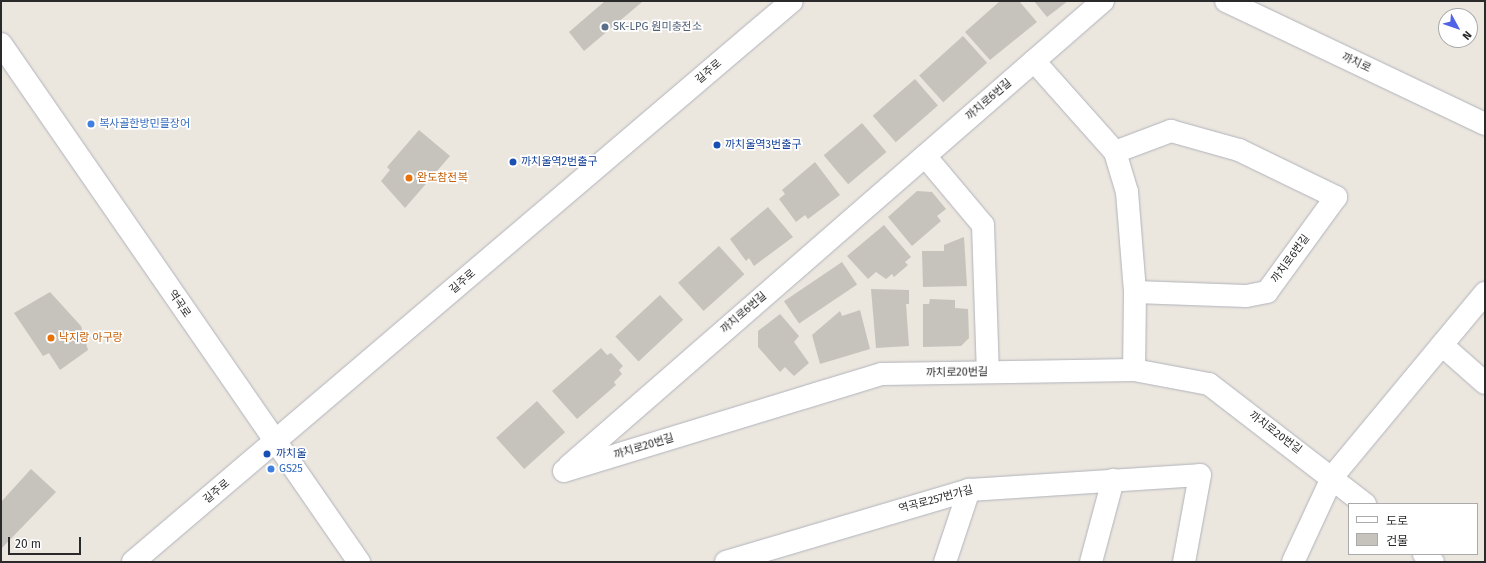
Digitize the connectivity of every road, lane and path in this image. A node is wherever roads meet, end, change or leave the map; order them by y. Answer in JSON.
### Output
{"nodes":[{"id":1,"x":792,"y":1,"type":"edge"},
{"id":2,"x":1103,"y":1,"type":"edge"},
{"id":3,"x":1226,"y":1,"type":"edge"},
{"id":4,"x":1,"y":44,"type":"edge"},
{"id":5,"x":1034,"y":60,"type":"junction"},
{"id":6,"x":1485,"y":124,"type":"edge"},
{"id":7,"x":1115,"y":152,"type":"junction"},
{"id":8,"x":924,"y":156,"type":"junction"},
{"id":9,"x":1135,"y":292,"type":"junction"},
{"id":10,"x":1485,"y":293,"type":"edge"},
{"id":11,"x":1442,"y":345,"type":"junction"},
{"id":12,"x":1134,"y":370,"type":"junction"},
{"id":13,"x":988,"y":372,"type":"junction"},
{"id":14,"x":1485,"y":383,"type":"edge"},
{"id":15,"x":274,"y":444,"type":"junction"},
{"id":16,"x":564,"y":471,"type":"joint"},
{"id":17,"x":1333,"y":476,"type":"junction"},
{"id":18,"x":1113,"y":480,"type":"junction"},
{"id":19,"x":969,"y":490,"type":"junction"},
{"id":20,"x":1364,"y":503,"type":"edge"},
{"id":21,"x":1425,"y":555,"type":"edge"},
{"id":22,"x":134,"y":562,"type":"edge"},
{"id":23,"x":358,"y":562,"type":"edge"},
{"id":24,"x":726,"y":562,"type":"edge"},
{"id":25,"x":945,"y":562,"type":"edge"},
{"id":26,"x":1091,"y":562,"type":"edge"},
{"id":27,"x":1184,"y":562,"type":"edge"},
{"id":28,"x":1293,"y":562,"type":"edge"},
{"id":29,"x":1433,"y":562,"type":"edge"}],
"edges":[{"from":1,"to":15,"type":"street","name":"길주로"},
{"from":2,"to":5,"type":"street","name":"까치로6번길"},
{"from":3,"to":6,"type":"street","name":"까치로"},
{"from":4,"to":15,"type":"street","name":"역곡로"},
{"from":5,"to":7,"type":"street"},
{"from":5,"to":8,"type":"street","name":"까치로6번길"},
{"from":7,"to":9,"type":"street"},
{"from":7,"to":9,"type":"street","name":"까치로6번길"},
{"from":8,"to":13,"type":"street"},
{"from":8,"to":16,"type":"street","name":"까치로6번길"},
{"from":9,"to":12,"type":"street"},
{"from":10,"to":11,"type":"street"},
{"from":11,"to":14,"type":"street"},
{"from":11,"to":17,"type":"street"},
{"from":12,"to":13,"type":"street","name":"까치로20번길"},
{"from":12,"to":17,"type":"street","name":"까치로20번길"},
{"from":13,"to":16,"type":"street","name":"까치로20번길"},
{"from":15,"to":22,"type":"street","name":"길주로"},
{"from":15,"to":23,"type":"street","name":"역곡로"},
{"from":17,"to":20,"type":"street","name":"까치로20번길"},
{"from":17,"to":28,"type":"street"},
{"from":18,"to":19,"type":"street","name":"역곡로257번가길"},
{"from":18,"to":26,"type":"street"},
{"from":18,"to":27,"type":"street","name":"역곡로257번가길"},
{"from":19,"to":24,"type":"street","name":"역곡로257번가길"},
{"from":19,"to":25,"type":"street"},
{"from":21,"to":29,"type":"street"}]}
